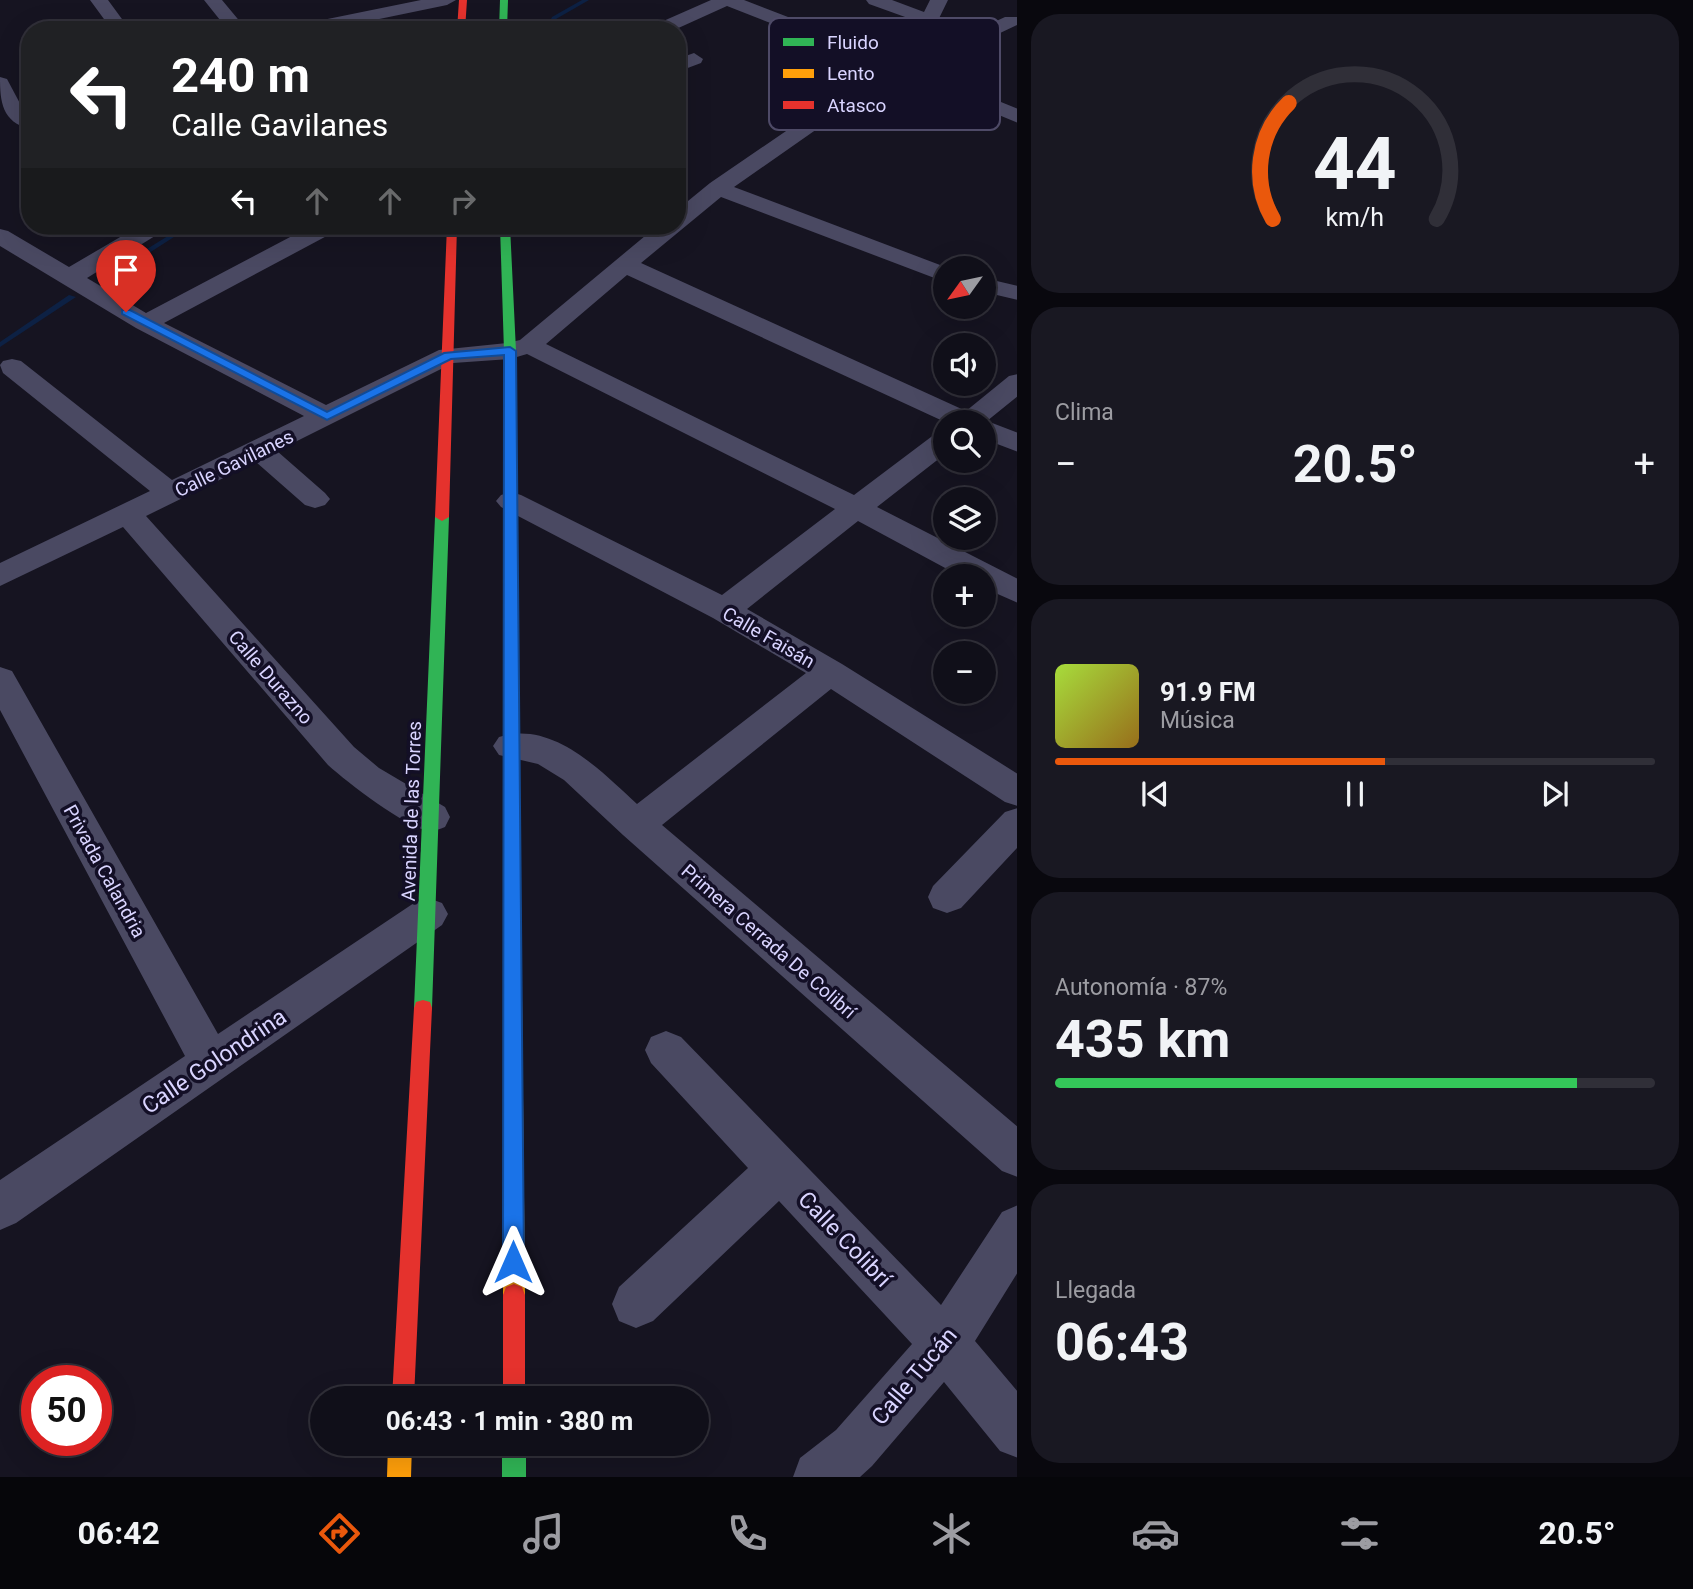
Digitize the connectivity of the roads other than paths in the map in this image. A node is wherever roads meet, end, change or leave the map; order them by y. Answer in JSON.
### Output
{"nodes":[{"id":1,"x":99,"y":0,"type":"edge"},
{"id":2,"x":213,"y":0,"type":"edge"},
{"id":3,"x":447,"y":0,"type":"edge"},
{"id":4,"x":463,"y":0,"type":"edge"},
{"id":5,"x":504,"y":0,"type":"edge"},
{"id":6,"x":727,"y":0,"type":"edge"},
{"id":7,"x":875,"y":0,"type":"edge"},
{"id":8,"x":939,"y":0,"type":"edge"},
{"id":9,"x":915,"y":11,"type":"edge"},
{"id":10,"x":773,"y":18,"type":"edge"},
{"id":11,"x":114,"y":21,"type":"edge"},
{"id":12,"x":230,"y":21,"type":"edge"},
{"id":13,"x":343,"y":21,"type":"edge"},
{"id":14,"x":462,"y":21,"type":"edge"},
{"id":15,"x":503,"y":21,"type":"edge"},
{"id":16,"x":679,"y":21,"type":"edge"},
{"id":17,"x":1011,"y":22,"type":"dead end"},
{"id":18,"x":1000,"y":27,"type":"edge"},
{"id":19,"x":0,"y":83,"type":"edge"},
{"id":20,"x":19,"y":117,"type":"edge"},
{"id":21,"x":806,"y":130,"type":"edge"},
{"id":22,"x":718,"y":188,"type":"junction"},
{"id":23,"x":686,"y":214,"type":"edge"},
{"id":24,"x":140,"y":235,"type":"edge"},
{"id":25,"x":311,"y":235,"type":"edge"},
{"id":26,"x":453,"y":235,"type":"edge"},
{"id":27,"x":506,"y":235,"type":"edge"},
{"id":28,"x":660,"y":235,"type":"edge"},
{"id":29,"x":0,"y":236,"type":"edge"},
{"id":30,"x":623,"y":264,"type":"junction"},
{"id":31,"x":933,"y":270,"type":"edge"},
{"id":32,"x":69,"y":278,"type":"junction"},
{"id":33,"x":996,"y":288,"type":"edge"},
{"id":34,"x":1017,"y":293,"type":"edge"},
{"id":35,"x":145,"y":323,"type":"junction"},
{"id":36,"x":520,"y":348,"type":"junction"},
{"id":37,"x":448,"y":356,"type":"junction"},
{"id":38,"x":12,"y":367,"type":"dead end"},
{"id":39,"x":1017,"y":382,"type":"edge"},
{"id":40,"x":942,"y":410,"type":"edge"},
{"id":41,"x":983,"y":410,"type":"edge"},
{"id":42,"x":327,"y":416,"type":"junction"},
{"id":43,"x":996,"y":434,"type":"edge"},
{"id":44,"x":1017,"y":444,"type":"edge"},
{"id":45,"x":258,"y":450,"type":"junction"},
{"id":46,"x":933,"y":450,"type":"edge"},
{"id":47,"x":172,"y":494,"type":"junction"},
{"id":48,"x":315,"y":499,"type":"dead end"},
{"id":49,"x":511,"y":500,"type":"junction"},
{"id":50,"x":858,"y":509,"type":"junction"},
{"id":51,"x":129,"y":515,"type":"junction"},
{"id":52,"x":0,"y":576,"type":"edge"},
{"id":53,"x":1017,"y":593,"type":"edge"},
{"id":54,"x":724,"y":610,"type":"junction"},
{"id":55,"x":830,"y":673,"type":"junction"},
{"id":56,"x":0,"y":679,"type":"edge"},
{"id":57,"x":512,"y":746,"type":"junction"},
{"id":58,"x":1017,"y":792,"type":"edge"},
{"id":59,"x":432,"y":817,"type":"junction"},
{"id":60,"x":1017,"y":822,"type":"edge"},
{"id":61,"x":636,"y":825,"type":"junction"},
{"id":62,"x":947,"y":897,"type":"dead end"},
{"id":63,"x":428,"y":914,"type":"junction"},
{"id":64,"x":666,"y":1050,"type":"dead end"},
{"id":65,"x":211,"y":1063,"type":"junction"},
{"id":66,"x":1017,"y":1156,"type":"edge"},
{"id":67,"x":779,"y":1170,"type":"junction"},
{"id":68,"x":0,"y":1207,"type":"edge"},
{"id":69,"x":1017,"y":1228,"type":"edge"},
{"id":70,"x":636,"y":1304,"type":"dead end"},
{"id":71,"x":945,"y":1344,"type":"junction"},
{"id":72,"x":404,"y":1386,"type":"edge"},
{"id":73,"x":514,"y":1386,"type":"edge"},
{"id":74,"x":1017,"y":1433,"type":"edge"},
{"id":75,"x":399,"y":1456,"type":"edge"},
{"id":76,"x":514,"y":1456,"type":"edge"},
{"id":77,"x":398,"y":1477,"type":"edge"},
{"id":78,"x":514,"y":1477,"type":"edge"},
{"id":79,"x":819,"y":1477,"type":"edge"}],
"edges":[{"from":1,"to":11,"type":"street"},
{"from":2,"to":12,"type":"street"},
{"from":3,"to":13,"type":"street"},
{"from":4,"to":14,"type":"main road"},
{"from":5,"to":15,"type":"main road"},
{"from":6,"to":10,"type":"street"},
{"from":6,"to":16,"type":"street"},
{"from":7,"to":9,"type":"street"},
{"from":8,"to":9,"type":"street"},
{"from":17,"to":18,"type":"street"},
{"from":19,"to":20,"type":"street"},
{"from":21,"to":22,"type":"street"},
{"from":22,"to":23,"type":"street"},
{"from":22,"to":31,"type":"street"},
{"from":24,"to":32,"type":"street"},
{"from":25,"to":35,"type":"street"},
{"from":26,"to":37,"type":"main road","name":"Avenida de las Torres"},
{"from":27,"to":36,"type":"main road"},
{"from":28,"to":30,"type":"street"},
{"from":29,"to":32,"type":"street"},
{"from":30,"to":36,"type":"street"},
{"from":30,"to":40,"type":"street"},
{"from":32,"to":35,"type":"street"},
{"from":33,"to":34,"type":"street"},
{"from":35,"to":42,"type":"street"},
{"from":36,"to":37,"type":"street","name":"Calle Gavilanes"},
{"from":36,"to":49,"type":"main road"},
{"from":36,"to":50,"type":"street"},
{"from":37,"to":42,"type":"street","name":"Calle Gavilanes"},
{"from":37,"to":59,"type":"main road","name":"Avenida de las Torres"},
{"from":38,"to":47,"type":"street"},
{"from":39,"to":41,"type":"street"},
{"from":42,"to":45,"type":"street","name":"Calle Gavilanes"},
{"from":43,"to":44,"type":"street"},
{"from":45,"to":47,"type":"street","name":"Calle Gavilanes"},
{"from":45,"to":48,"type":"street"},
{"from":46,"to":50,"type":"street"},
{"from":47,"to":51,"type":"street","name":"Calle Gavilanes"},
{"from":49,"to":54,"type":"street","name":"Calle Faisán"},
{"from":49,"to":57,"type":"main road"},
{"from":50,"to":53,"type":"street"},
{"from":50,"to":54,"type":"street"},
{"from":51,"to":52,"type":"street","name":"Calle Gavilanes"},
{"from":51,"to":59,"type":"street","name":"Calle Durazno"},
{"from":54,"to":55,"type":"street","name":"Calle Faisán"},
{"from":55,"to":58,"type":"street","name":"Calle Faisán"},
{"from":55,"to":61,"type":"street"},
{"from":56,"to":65,"type":"street","name":"Privada Calandria"},
{"from":57,"to":61,"type":"street","name":"Primera Cerrada De Colibrí"},
{"from":57,"to":73,"type":"main road"},
{"from":59,"to":63,"type":"main road","name":"Avenida de las Torres"},
{"from":60,"to":62,"type":"street"},
{"from":61,"to":66,"type":"street","name":"Primera Cerrada De Colibrí"},
{"from":63,"to":65,"type":"street","name":"Calle Golondrina"},
{"from":63,"to":72,"type":"main road","name":"Avenida de las Torres"},
{"from":64,"to":67,"type":"street","name":"Calle Colibrí"},
{"from":65,"to":68,"type":"street","name":"Calle Golondrina"},
{"from":67,"to":70,"type":"street"},
{"from":67,"to":71,"type":"street","name":"Calle Colibrí"},
{"from":69,"to":71,"type":"street","name":"Calle Tucán"},
{"from":71,"to":74,"type":"street","name":"Calle Colibrí"},
{"from":71,"to":79,"type":"street","name":"Calle Tucán"},
{"from":75,"to":77,"type":"main road"},
{"from":76,"to":78,"type":"main road"}]}
